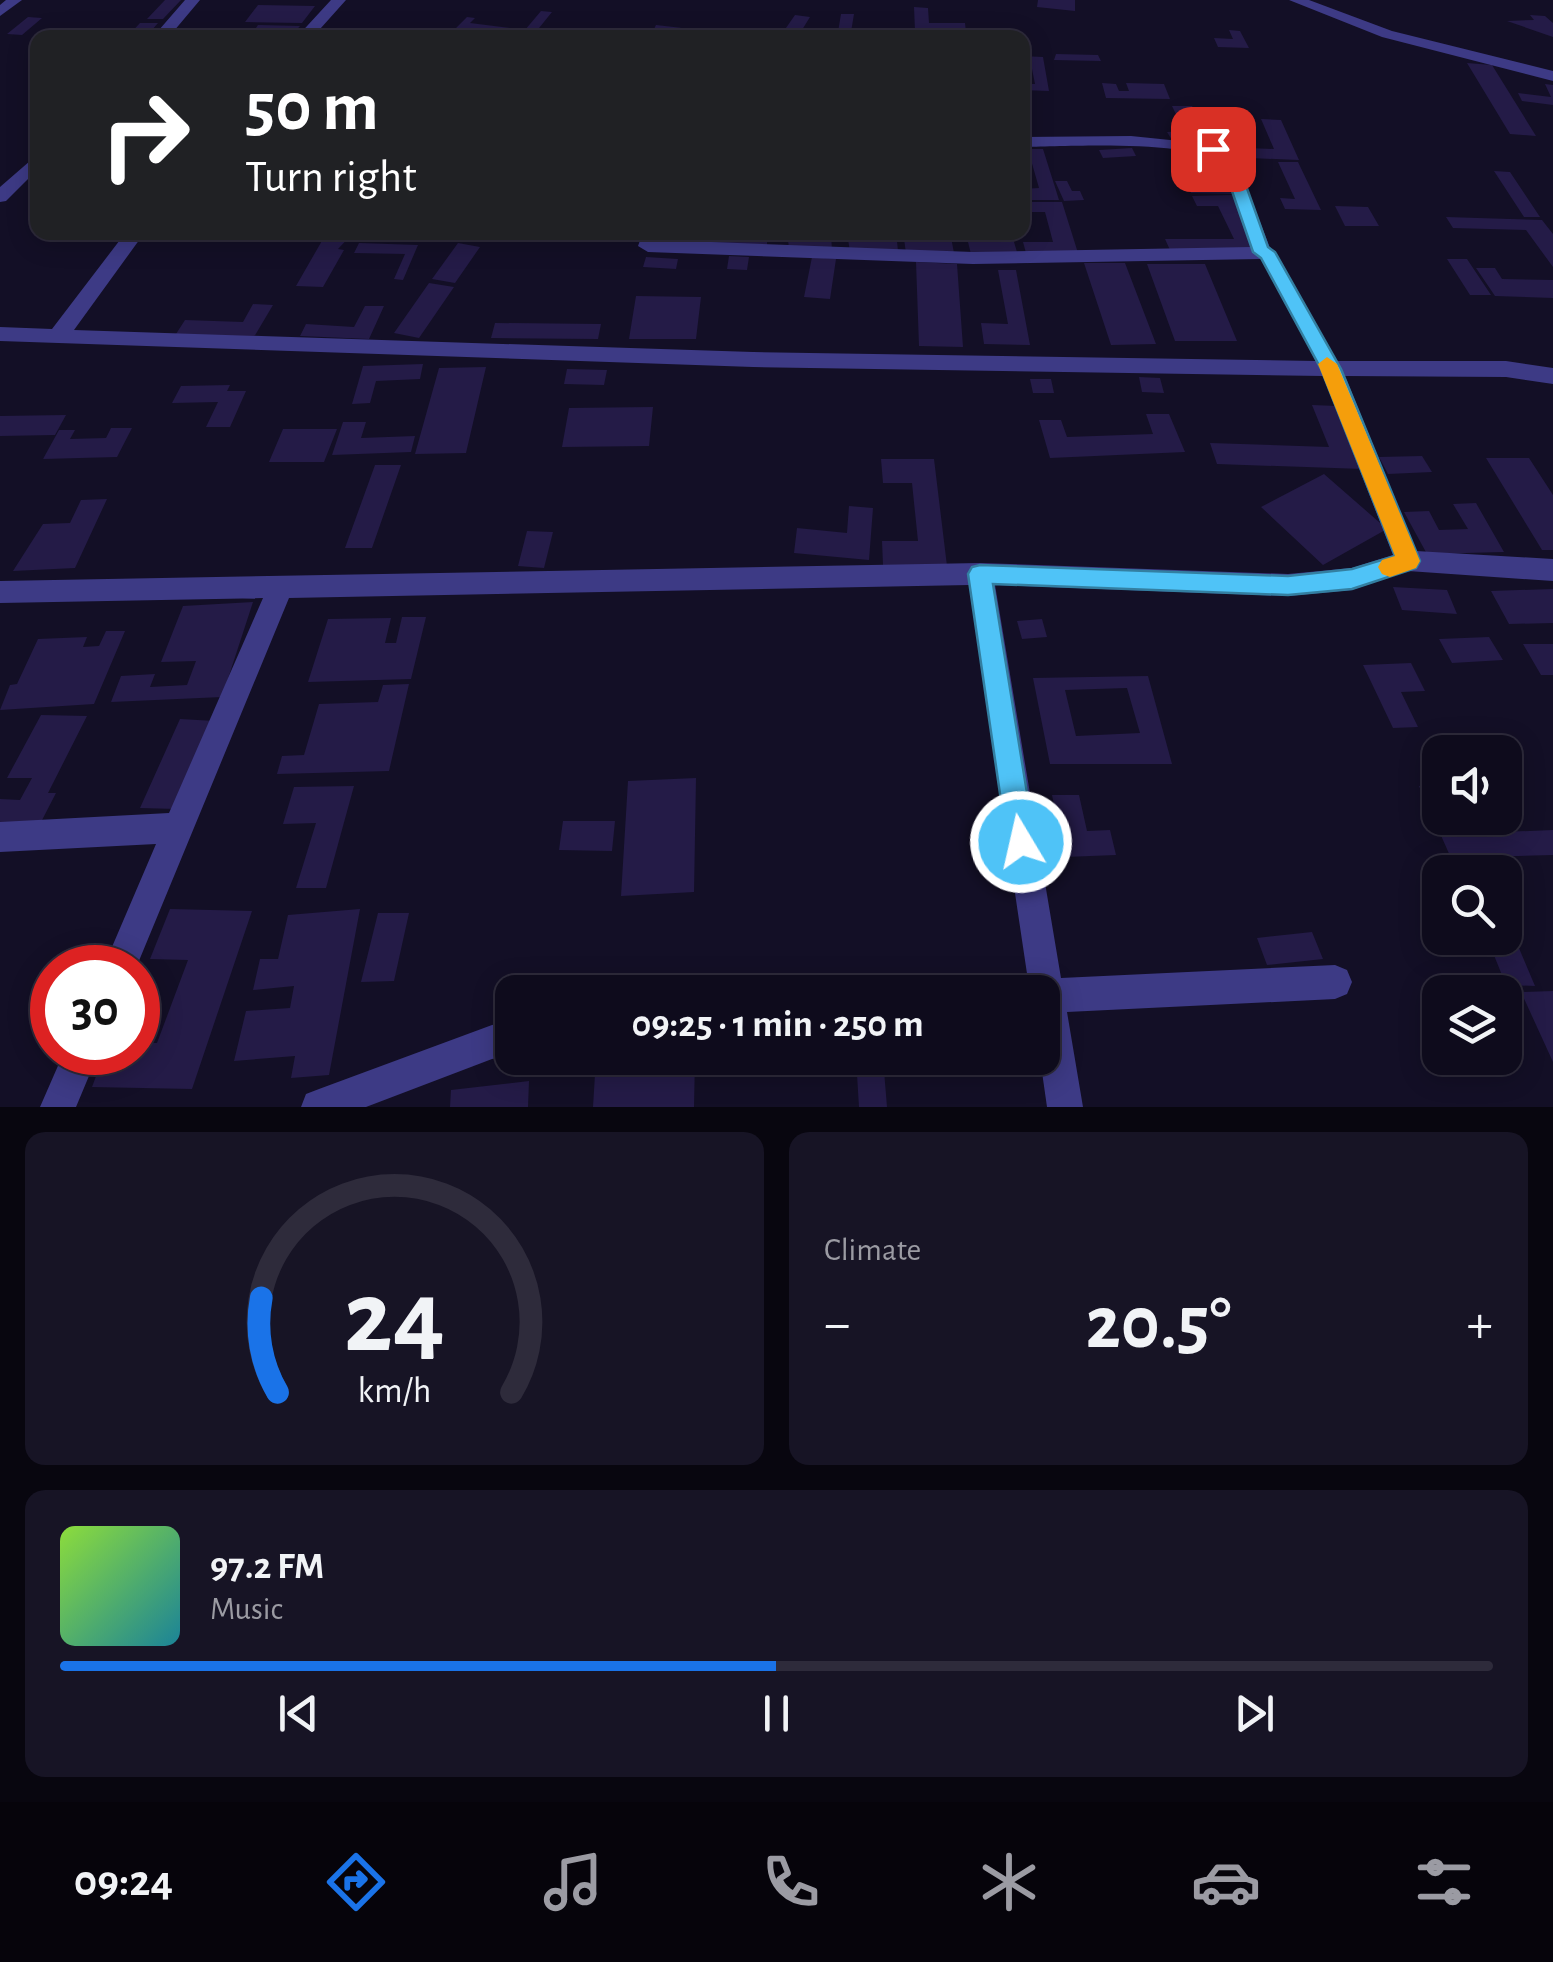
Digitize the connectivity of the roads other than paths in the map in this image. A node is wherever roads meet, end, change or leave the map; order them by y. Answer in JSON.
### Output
{"nodes":[{"id":1,"x":15,"y":0,"type":"edge"},
{"id":2,"x":193,"y":0,"type":"edge"},
{"id":3,"x":339,"y":0,"type":"edge"},
{"id":4,"x":1296,"y":0,"type":"edge"},
{"id":5,"x":0,"y":12,"type":"edge"},
{"id":6,"x":166,"y":30,"type":"edge"},
{"id":7,"x":310,"y":30,"type":"edge"},
{"id":8,"x":1553,"y":76,"type":"edge"},
{"id":9,"x":1030,"y":142,"type":"edge"},
{"id":10,"x":30,"y":167,"type":"edge"},
{"id":11,"x":0,"y":196,"type":"edge"},
{"id":12,"x":130,"y":240,"type":"edge"},
{"id":13,"x":651,"y":240,"type":"edge"},
{"id":14,"x":1262,"y":252,"type":"junction"},
{"id":15,"x":0,"y":334,"type":"edge"},
{"id":16,"x":58,"y":336,"type":"junction"},
{"id":17,"x":1331,"y":369,"type":"junction"},
{"id":18,"x":1553,"y":376,"type":"edge"},
{"id":19,"x":1408,"y":561,"type":"junction"},
{"id":20,"x":1553,"y":570,"type":"edge"},
{"id":21,"x":980,"y":574,"type":"junction"},
{"id":22,"x":282,"y":586,"type":"junction"},
{"id":23,"x":0,"y":592,"type":"edge"},
{"id":24,"x":181,"y":828,"type":"junction"},
{"id":25,"x":0,"y":837,"type":"edge"},
{"id":26,"x":130,"y":945,"type":"edge"},
{"id":27,"x":1041,"y":975,"type":"edge"},
{"id":28,"x":1335,"y":982,"type":"dead end"},
{"id":29,"x":1060,"y":995,"type":"edge"},
{"id":30,"x":495,"y":1042,"type":"edge"},
{"id":31,"x":72,"y":1075,"type":"edge"},
{"id":32,"x":1059,"y":1075,"type":"edge"},
{"id":33,"x":58,"y":1107,"type":"edge"},
{"id":34,"x":319,"y":1107,"type":"edge"},
{"id":35,"x":1065,"y":1107,"type":"edge"}],
"edges":[{"from":1,"to":5,"type":"street"},
{"from":2,"to":6,"type":"street"},
{"from":3,"to":7,"type":"street"},
{"from":4,"to":8,"type":"street"},
{"from":9,"to":14,"type":"street"},
{"from":10,"to":11,"type":"street"},
{"from":12,"to":16,"type":"street"},
{"from":13,"to":14,"type":"street"},
{"from":14,"to":17,"type":"street"},
{"from":15,"to":16,"type":"street"},
{"from":16,"to":17,"type":"street"},
{"from":17,"to":18,"type":"street"},
{"from":17,"to":19,"type":"street"},
{"from":19,"to":20,"type":"street"},
{"from":19,"to":21,"type":"street"},
{"from":21,"to":22,"type":"street"},
{"from":21,"to":27,"type":"street"},
{"from":22,"to":23,"type":"street"},
{"from":22,"to":24,"type":"street"},
{"from":24,"to":25,"type":"street"},
{"from":24,"to":26,"type":"street"},
{"from":28,"to":29,"type":"street"},
{"from":30,"to":34,"type":"street"},
{"from":31,"to":33,"type":"street"},
{"from":32,"to":35,"type":"street"}]}
